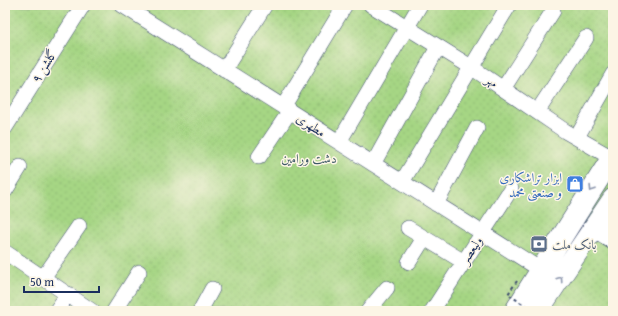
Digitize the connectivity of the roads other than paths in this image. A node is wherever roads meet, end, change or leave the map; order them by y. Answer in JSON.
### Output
{"nodes":[{"id":1,"x":83,"y":5,"type":"edge"},
{"id":2,"x":122,"y":5,"type":"edge"},
{"id":3,"x":264,"y":5,"type":"edge"},
{"id":4,"x":345,"y":5,"type":"edge"},
{"id":5,"x":420,"y":5,"type":"edge"},
{"id":6,"x":509,"y":5,"type":"edge"},
{"id":7,"x":374,"y":6,"type":"edge"},
{"id":8,"x":553,"y":11,"type":"dead end"},
{"id":9,"x":406,"y":27,"type":"junction"},
{"id":10,"x":586,"y":38,"type":"dead end"},
{"id":11,"x":438,"y":47,"type":"junction"},
{"id":12,"x":471,"y":68,"type":"junction"},
{"id":13,"x":224,"y":70,"type":"junction"},
{"id":14,"x":613,"y":74,"type":"edge"},
{"id":15,"x":503,"y":89,"type":"junction"},
{"id":16,"x":286,"y":109,"type":"junction"},
{"id":17,"x":537,"y":112,"type":"junction"},
{"id":18,"x":5,"y":128,"type":"edge"},
{"id":19,"x":477,"y":128,"type":"dead end"},
{"id":20,"x":577,"y":137,"type":"junction"},
{"id":21,"x":339,"y":142,"type":"junction"},
{"id":22,"x":258,"y":157,"type":"dead end"},
{"id":23,"x":612,"y":157,"type":"edge"},
{"id":24,"x":373,"y":164,"type":"junction"},
{"id":25,"x":20,"y":167,"type":"dead end"},
{"id":26,"x":402,"y":182,"type":"junction"},
{"id":27,"x":510,"y":189,"type":"dead end"},
{"id":28,"x":5,"y":191,"type":"edge"},
{"id":29,"x":613,"y":198,"type":"edge"},
{"id":30,"x":436,"y":204,"type":"junction"},
{"id":31,"x":79,"y":226,"type":"dead end"},
{"id":32,"x":408,"y":228,"type":"dead end"},
{"id":33,"x":594,"y":228,"type":"junction"},
{"id":34,"x":482,"y":233,"type":"junction"},
{"id":35,"x":424,"y":238,"type":"junction"},
{"id":36,"x":613,"y":240,"type":"edge"},
{"id":37,"x":6,"y":255,"type":"edge"},
{"id":38,"x":409,"y":262,"type":"dead end"},
{"id":39,"x":464,"y":262,"type":"junction"},
{"id":40,"x":541,"y":270,"type":"junction"},
{"id":41,"x":139,"y":272,"type":"dead end"},
{"id":42,"x":43,"y":278,"type":"junction"},
{"id":43,"x":387,"y":288,"type":"dead end"},
{"id":44,"x":212,"y":289,"type":"dead end"},
{"id":45,"x":68,"y":294,"type":"junction"},
{"id":46,"x":56,"y":311,"type":"edge"},
{"id":47,"x":92,"y":311,"type":"edge"},
{"id":48,"x":114,"y":311,"type":"edge"},
{"id":49,"x":200,"y":311,"type":"edge"},
{"id":50,"x":368,"y":311,"type":"edge"},
{"id":51,"x":432,"y":311,"type":"edge"},
{"id":52,"x":515,"y":311,"type":"edge"},
{"id":53,"x":538,"y":311,"type":"edge"}],
"edges":[{"from":1,"to":18,"type":"street","name":"گلشن ۹"},
{"from":2,"to":13,"type":"street","name":"مطهری"},
{"from":3,"to":13,"type":"street"},
{"from":4,"to":16,"type":"street"},
{"from":5,"to":9,"type":"street"},
{"from":6,"to":12,"type":"street"},
{"from":7,"to":9,"type":"street","name":"مهر"},
{"from":8,"to":15,"type":"street"},
{"from":9,"to":11,"type":"street","name":"مهر"},
{"from":9,"to":21,"type":"street"},
{"from":10,"to":17,"type":"street"},
{"from":11,"to":12,"type":"street","name":"مهر"},
{"from":11,"to":24,"type":"street"},
{"from":12,"to":15,"type":"street","name":"مهر"},
{"from":12,"to":26,"type":"street"},
{"from":13,"to":16,"type":"street","name":"مطهری"},
{"from":14,"to":20,"type":"street"},
{"from":15,"to":17,"type":"street","name":"مهر"},
{"from":16,"to":21,"type":"street","name":"مطهری"},
{"from":16,"to":22,"type":"street"},
{"from":17,"to":20,"type":"street","name":"مهر"},
{"from":19,"to":30,"type":"street"},
{"from":20,"to":23,"type":"street","name":"مهر"},
{"from":21,"to":24,"type":"street","name":"مطهری"},
{"from":23,"to":40,"type":"highway","one_way":true},
{"from":24,"to":26,"type":"street","name":"مطهری"},
{"from":25,"to":28,"type":"street"},
{"from":26,"to":30,"type":"street","name":"مطهری"},
{"from":27,"to":34,"type":"street","name":"ولیعصر"},
{"from":29,"to":33,"type":"highway"},
{"from":30,"to":34,"type":"street","name":"مطهری"},
{"from":31,"to":42,"type":"street"},
{"from":32,"to":35,"type":"street"},
{"from":33,"to":36,"type":"main road"},
{"from":53,"to":33,"type":"highway","one_way":true},
{"from":34,"to":39,"type":"street","name":"ولیعصر"},
{"from":34,"to":40,"type":"street","name":"مطهری"},
{"from":35,"to":38,"type":"street"},
{"from":35,"to":39,"type":"street"},
{"from":37,"to":42,"type":"street"},
{"from":39,"to":51,"type":"street","name":"ولیعصر"},
{"from":40,"to":52,"type":"highway"},
{"from":41,"to":48,"type":"street"},
{"from":42,"to":45,"type":"street"},
{"from":43,"to":50,"type":"street"},
{"from":44,"to":49,"type":"street"},
{"from":45,"to":46,"type":"street"},
{"from":45,"to":47,"type":"street"}]}
